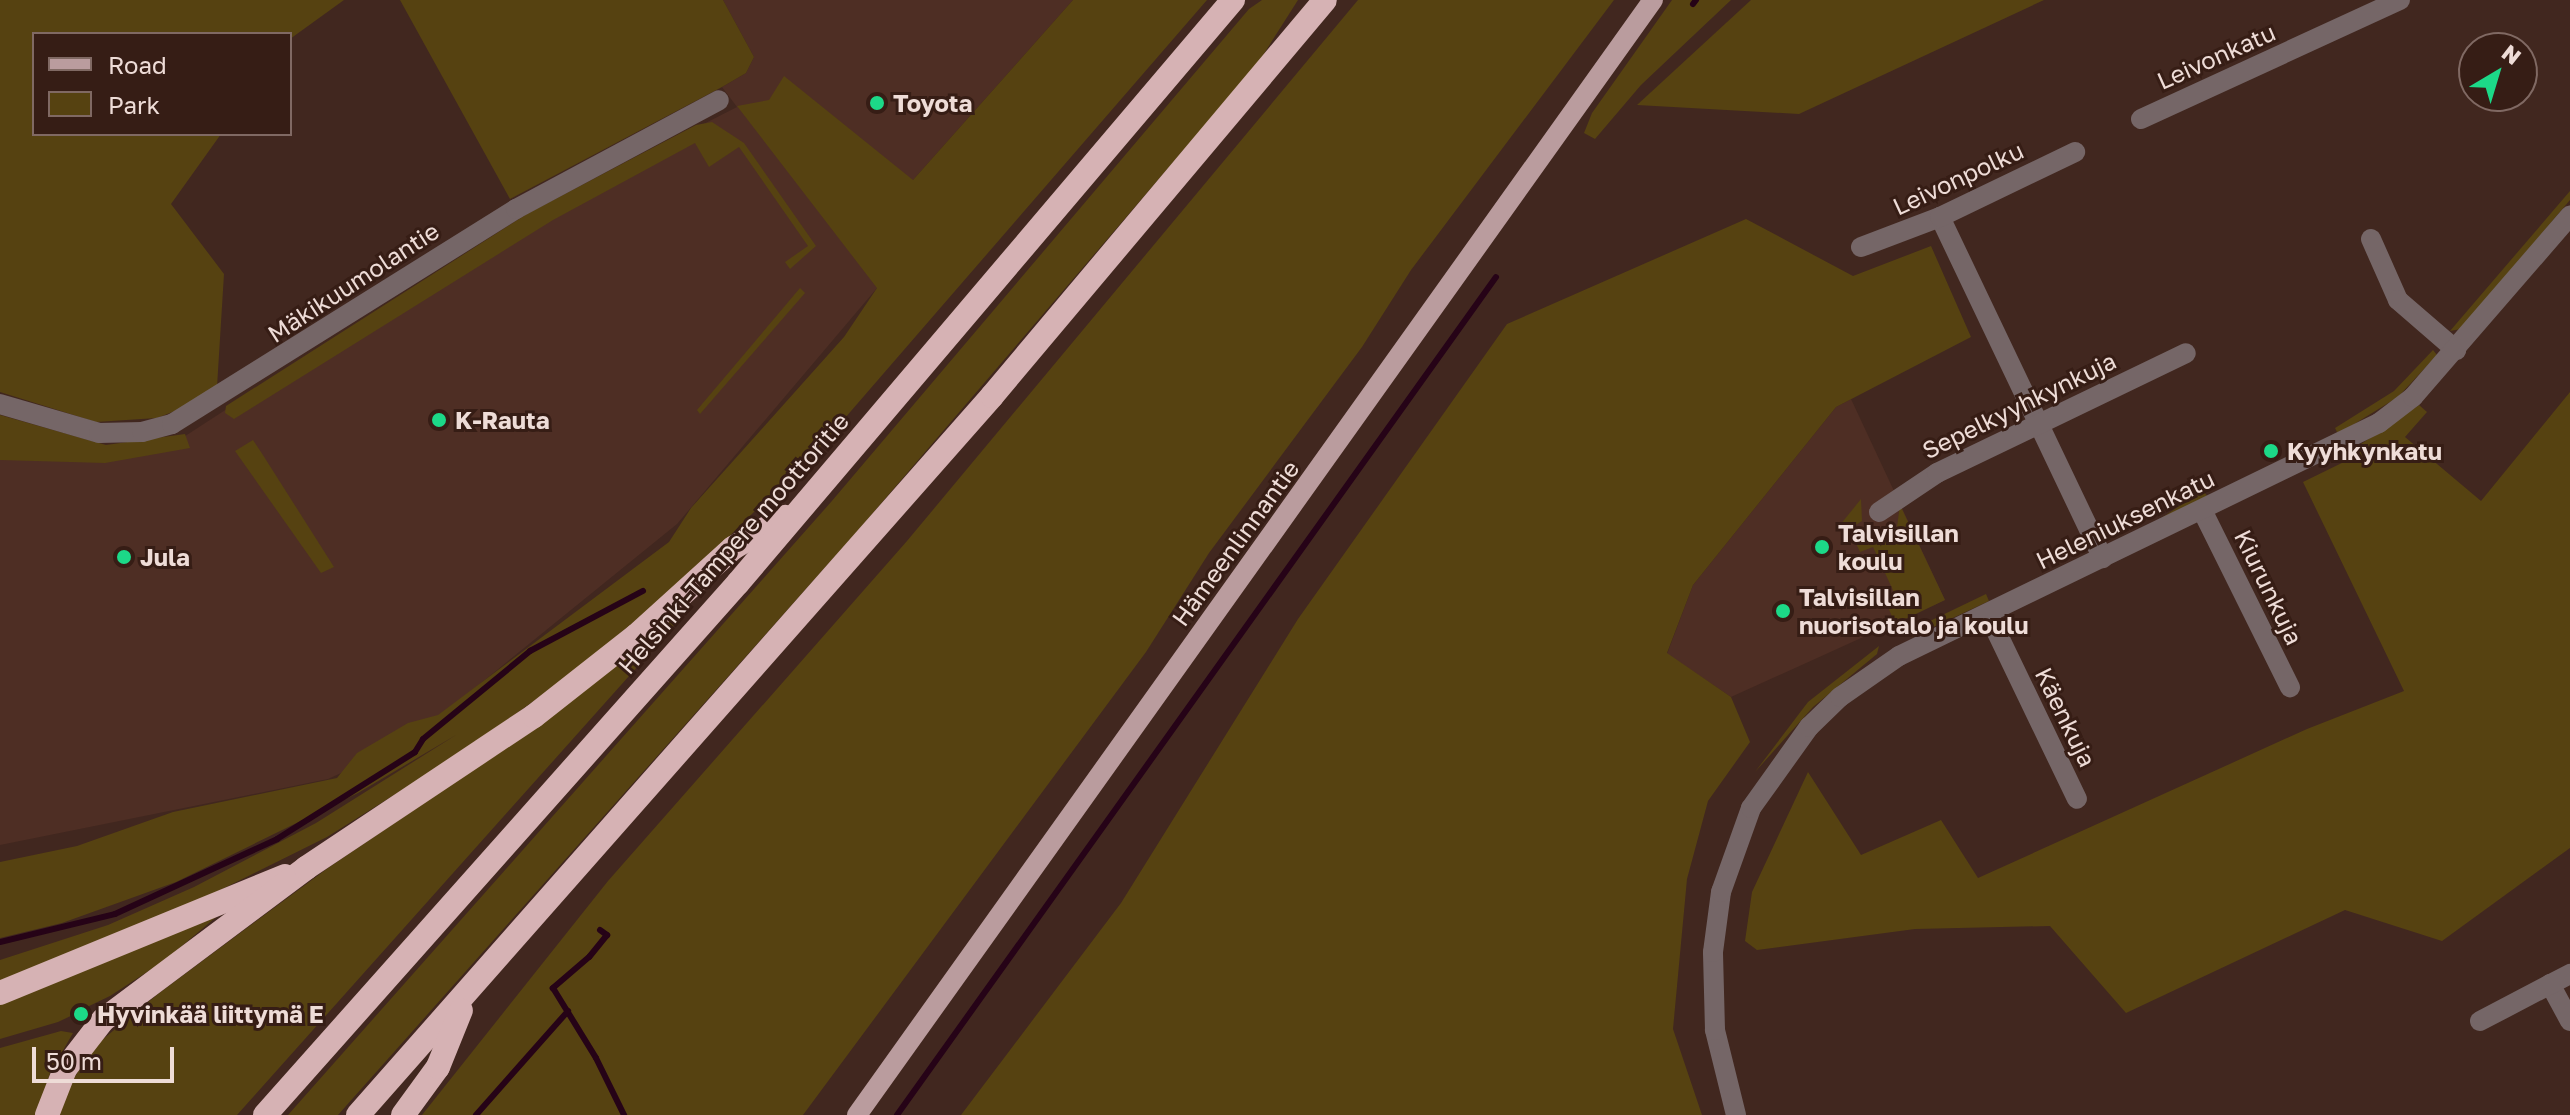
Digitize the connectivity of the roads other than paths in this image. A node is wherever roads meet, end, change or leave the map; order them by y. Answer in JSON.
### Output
{"nodes":[{"id":1,"x":1233,"y":0,"type":"edge"},
{"id":2,"x":1325,"y":0,"type":"edge"},
{"id":3,"x":1653,"y":0,"type":"edge"},
{"id":4,"x":2400,"y":0,"type":"edge"},
{"id":5,"x":719,"y":100,"type":"dead end"},
{"id":6,"x":2141,"y":119,"type":"dead end"},
{"id":7,"x":2075,"y":152,"type":"dead end"},
{"id":8,"x":2570,"y":216,"type":"edge"},
{"id":9,"x":1940,"y":217,"type":"junction"},
{"id":10,"x":2371,"y":239,"type":"dead end"},
{"id":11,"x":1861,"y":247,"type":"dead end"},
{"id":12,"x":2456,"y":350,"type":"junction"},
{"id":13,"x":2186,"y":353,"type":"dead end"},
{"id":14,"x":0,"y":404,"type":"edge"},
{"id":15,"x":2040,"y":424,"type":"junction"},
{"id":16,"x":804,"y":505,"type":"junction"},
{"id":17,"x":2202,"y":510,"type":"junction"},
{"id":18,"x":1879,"y":512,"type":"dead end"},
{"id":19,"x":2103,"y":558,"type":"junction"},
{"id":20,"x":1988,"y":614,"type":"junction"},
{"id":21,"x":2290,"y":687,"type":"dead end"},
{"id":22,"x":2077,"y":799,"type":"dead end"},
{"id":23,"x":306,"y":868,"type":"junction"},
{"id":24,"x":2570,"y":974,"type":"edge"},
{"id":25,"x":2550,"y":984,"type":"junction"},
{"id":26,"x":0,"y":993,"type":"edge"},
{"id":27,"x":466,"y":997,"type":"junction"},
{"id":28,"x":2480,"y":1021,"type":"dead end"},
{"id":29,"x":2570,"y":1021,"type":"edge"},
{"id":30,"x":47,"y":1115,"type":"edge"},
{"id":31,"x":265,"y":1115,"type":"edge"},
{"id":32,"x":358,"y":1115,"type":"edge"},
{"id":33,"x":403,"y":1115,"type":"edge"},
{"id":34,"x":857,"y":1115,"type":"edge"},
{"id":35,"x":1736,"y":1115,"type":"edge"}],
"edges":[{"from":1,"to":16,"type":"highway","name":"Helsinki-Tampere moottoritie"},
{"from":2,"to":27,"type":"highway"},
{"from":3,"to":34,"type":"main road","name":"Hämeenlinnantie"},
{"from":4,"to":6,"type":"street","name":"Leivonkatu"},
{"from":5,"to":14,"type":"street","name":"Mäkikuumolantie"},
{"from":7,"to":9,"type":"street","name":"Leivonpolku"},
{"from":8,"to":12,"type":"street","name":"Heleniuksenkatu"},
{"from":9,"to":11,"type":"street","name":"Leivonpolku"},
{"from":9,"to":15,"type":"street"},
{"from":10,"to":12,"type":"street"},
{"from":12,"to":17,"type":"street","name":"Heleniuksenkatu"},
{"from":13,"to":15,"type":"street","name":"Sepelkyyhkynkuja"},
{"from":15,"to":18,"type":"street","name":"Sepelkyyhkynkuja"},
{"from":15,"to":19,"type":"street"},
{"from":16,"to":23,"type":"highway"},
{"from":16,"to":31,"type":"highway","name":"Helsinki-Tampere moottoritie"},
{"from":17,"to":19,"type":"street","name":"Heleniuksenkatu"},
{"from":17,"to":21,"type":"street","name":"Kiurunkuja"},
{"from":19,"to":20,"type":"street","name":"Heleniuksenkatu"},
{"from":20,"to":22,"type":"street","name":"Käenkuja"},
{"from":20,"to":35,"type":"street","name":"Heleniuksenkatu"},
{"from":23,"to":26,"type":"highway"},
{"from":23,"to":30,"type":"highway"},
{"from":24,"to":25,"type":"street"},
{"from":25,"to":28,"type":"street"},
{"from":25,"to":29,"type":"street"},
{"from":27,"to":32,"type":"highway"},
{"from":27,"to":33,"type":"highway"}]}
